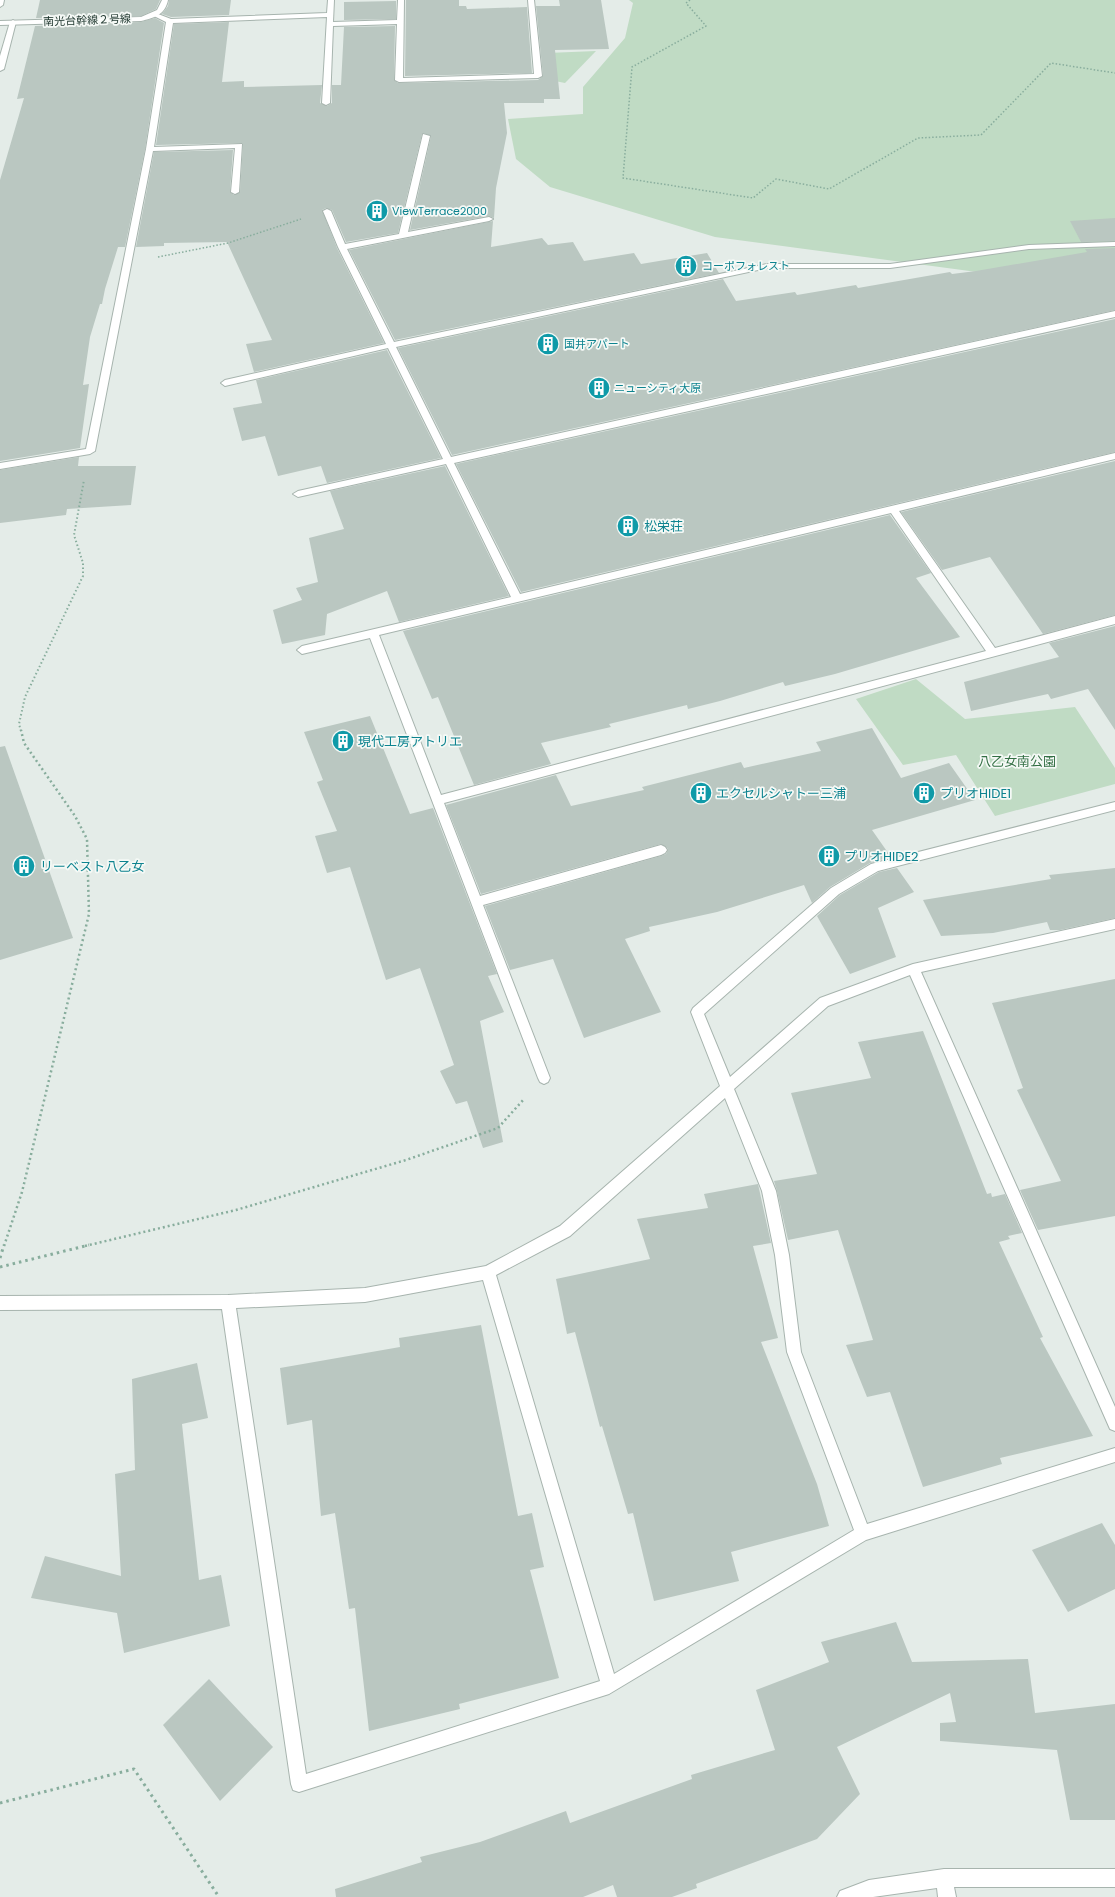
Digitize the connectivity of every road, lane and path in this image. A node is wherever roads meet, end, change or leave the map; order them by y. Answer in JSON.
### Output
{"nodes":[{"id":1,"x":1,"y":0,"type":"edge"},
{"id":2,"x":165,"y":0,"type":"edge"},
{"id":3,"x":331,"y":0,"type":"edge"},
{"id":4,"x":401,"y":0,"type":"edge"},
{"id":5,"x":531,"y":0,"type":"edge"},
{"id":6,"x":690,"y":0,"type":"edge"},
{"id":7,"x":0,"y":5,"type":"edge"},
{"id":8,"x":156,"y":15,"type":"junction"},
{"id":9,"x":331,"y":15,"type":"junction"},
{"id":10,"x":170,"y":21,"type":"junction"},
{"id":11,"x":13,"y":22,"type":"junction"},
{"id":12,"x":400,"y":22,"type":"junction"},
{"id":13,"x":0,"y":23,"type":"edge"},
{"id":14,"x":330,"y":24,"type":"junction"},
{"id":15,"x":0,"y":69,"type":"edge"},
{"id":16,"x":1115,"y":73,"type":"edge"},
{"id":17,"x":326,"y":103,"type":"dead end"},
{"id":18,"x":426,"y":136,"type":"dead end"},
{"id":19,"x":150,"y":149,"type":"junction"},
{"id":20,"x":235,"y":192,"type":"dead end"},
{"id":21,"x":327,"y":211,"type":"joint"},
{"id":22,"x":489,"y":219,"type":"dead end"},
{"id":23,"x":403,"y":235,"type":"junction"},
{"id":24,"x":1115,"y":244,"type":"edge"},
{"id":25,"x":342,"y":247,"type":"junction"},
{"id":26,"x":152,"y":258,"type":"dead end"},
{"id":27,"x":1115,"y":314,"type":"edge"},
{"id":28,"x":391,"y":345,"type":"junction"},
{"id":29,"x":225,"y":383,"type":"dead end"},
{"id":30,"x":90,"y":451,"type":"junction"},
{"id":31,"x":1115,"y":456,"type":"edge"},
{"id":32,"x":449,"y":461,"type":"junction"},
{"id":33,"x":0,"y":466,"type":"edge"},
{"id":34,"x":298,"y":494,"type":"dead end"},
{"id":35,"x":893,"y":509,"type":"junction"},
{"id":36,"x":517,"y":598,"type":"junction"},
{"id":37,"x":1115,"y":620,"type":"edge"},
{"id":38,"x":373,"y":633,"type":"junction"},
{"id":39,"x":302,"y":650,"type":"dead end"},
{"id":40,"x":993,"y":653,"type":"junction"},
{"id":41,"x":437,"y":800,"type":"junction"},
{"id":42,"x":1115,"y":806,"type":"edge"},
{"id":43,"x":661,"y":850,"type":"dead end"},
{"id":44,"x":476,"y":902,"type":"junction"},
{"id":45,"x":1115,"y":924,"type":"edge"},
{"id":46,"x":913,"y":968,"type":"junction"},
{"id":47,"x":544,"y":1078,"type":"joint"},
{"id":48,"x":727,"y":1088,"type":"junction"},
{"id":49,"x":0,"y":1258,"type":"edge"},
{"id":50,"x":0,"y":1267,"type":"edge"},
{"id":51,"x":488,"y":1272,"type":"junction"},
{"id":52,"x":228,"y":1302,"type":"junction"},
{"id":53,"x":0,"y":1303,"type":"edge"},
{"id":54,"x":1115,"y":1424,"type":"edge"},
{"id":55,"x":1115,"y":1455,"type":"edge"},
{"id":56,"x":863,"y":1533,"type":"junction"},
{"id":57,"x":609,"y":1686,"type":"junction"},
{"id":58,"x":0,"y":1802,"type":"edge"},
{"id":59,"x":944,"y":1878,"type":"junction"},
{"id":60,"x":1115,"y":1878,"type":"edge"},
{"id":61,"x":219,"y":1897,"type":"edge"},
{"id":62,"x":846,"y":1897,"type":"edge"},
{"id":63,"x":947,"y":1897,"type":"edge"}],
"edges":[{"from":1,"to":7,"type":"street"},
{"from":2,"to":8,"type":"street"},
{"from":3,"to":9,"type":"street"},
{"from":4,"to":12,"type":"street"},
{"from":5,"to":12,"type":"street"},
{"from":6,"to":16,"type":"path"},
{"from":8,"to":10,"type":"street"},
{"from":8,"to":11,"type":"street","name":"南光台幹線２号線"},
{"from":9,"to":10,"type":"street"},
{"from":9,"to":14,"type":"street"},
{"from":10,"to":19,"type":"street"},
{"from":11,"to":13,"type":"street","name":"南光台幹線２号線"},
{"from":11,"to":15,"type":"street"},
{"from":12,"to":14,"type":"street"},
{"from":14,"to":17,"type":"street"},
{"from":18,"to":23,"type":"street"},
{"from":19,"to":20,"type":"street"},
{"from":19,"to":30,"type":"street"},
{"from":21,"to":25,"type":"street"},
{"from":21,"to":26,"type":"path"},
{"from":22,"to":23,"type":"street"},
{"from":23,"to":25,"type":"street"},
{"from":24,"to":28,"type":"street"},
{"from":25,"to":28,"type":"street"},
{"from":27,"to":32,"type":"street"},
{"from":28,"to":29,"type":"street"},
{"from":28,"to":32,"type":"street"},
{"from":30,"to":33,"type":"street"},
{"from":30,"to":49,"type":"path"},
{"from":31,"to":35,"type":"street"},
{"from":32,"to":34,"type":"street"},
{"from":32,"to":36,"type":"street"},
{"from":35,"to":36,"type":"street"},
{"from":35,"to":40,"type":"street"},
{"from":36,"to":38,"type":"street"},
{"from":37,"to":40,"type":"street"},
{"from":38,"to":39,"type":"street"},
{"from":38,"to":41,"type":"street"},
{"from":40,"to":41,"type":"street"},
{"from":41,"to":44,"type":"street"},
{"from":42,"to":48,"type":"street"},
{"from":43,"to":44,"type":"street"},
{"from":44,"to":47,"type":"street"},
{"from":45,"to":46,"type":"street"},
{"from":46,"to":48,"type":"street"},
{"from":46,"to":54,"type":"street"},
{"from":47,"to":50,"type":"path"},
{"from":48,"to":51,"type":"street"},
{"from":48,"to":56,"type":"street"},
{"from":51,"to":52,"type":"street"},
{"from":51,"to":57,"type":"street"},
{"from":52,"to":53,"type":"street"},
{"from":52,"to":57,"type":"street"},
{"from":55,"to":56,"type":"street"},
{"from":56,"to":57,"type":"street"},
{"from":58,"to":61,"type":"path"},
{"from":59,"to":60,"type":"street"},
{"from":59,"to":62,"type":"street"},
{"from":59,"to":63,"type":"street"}]}
